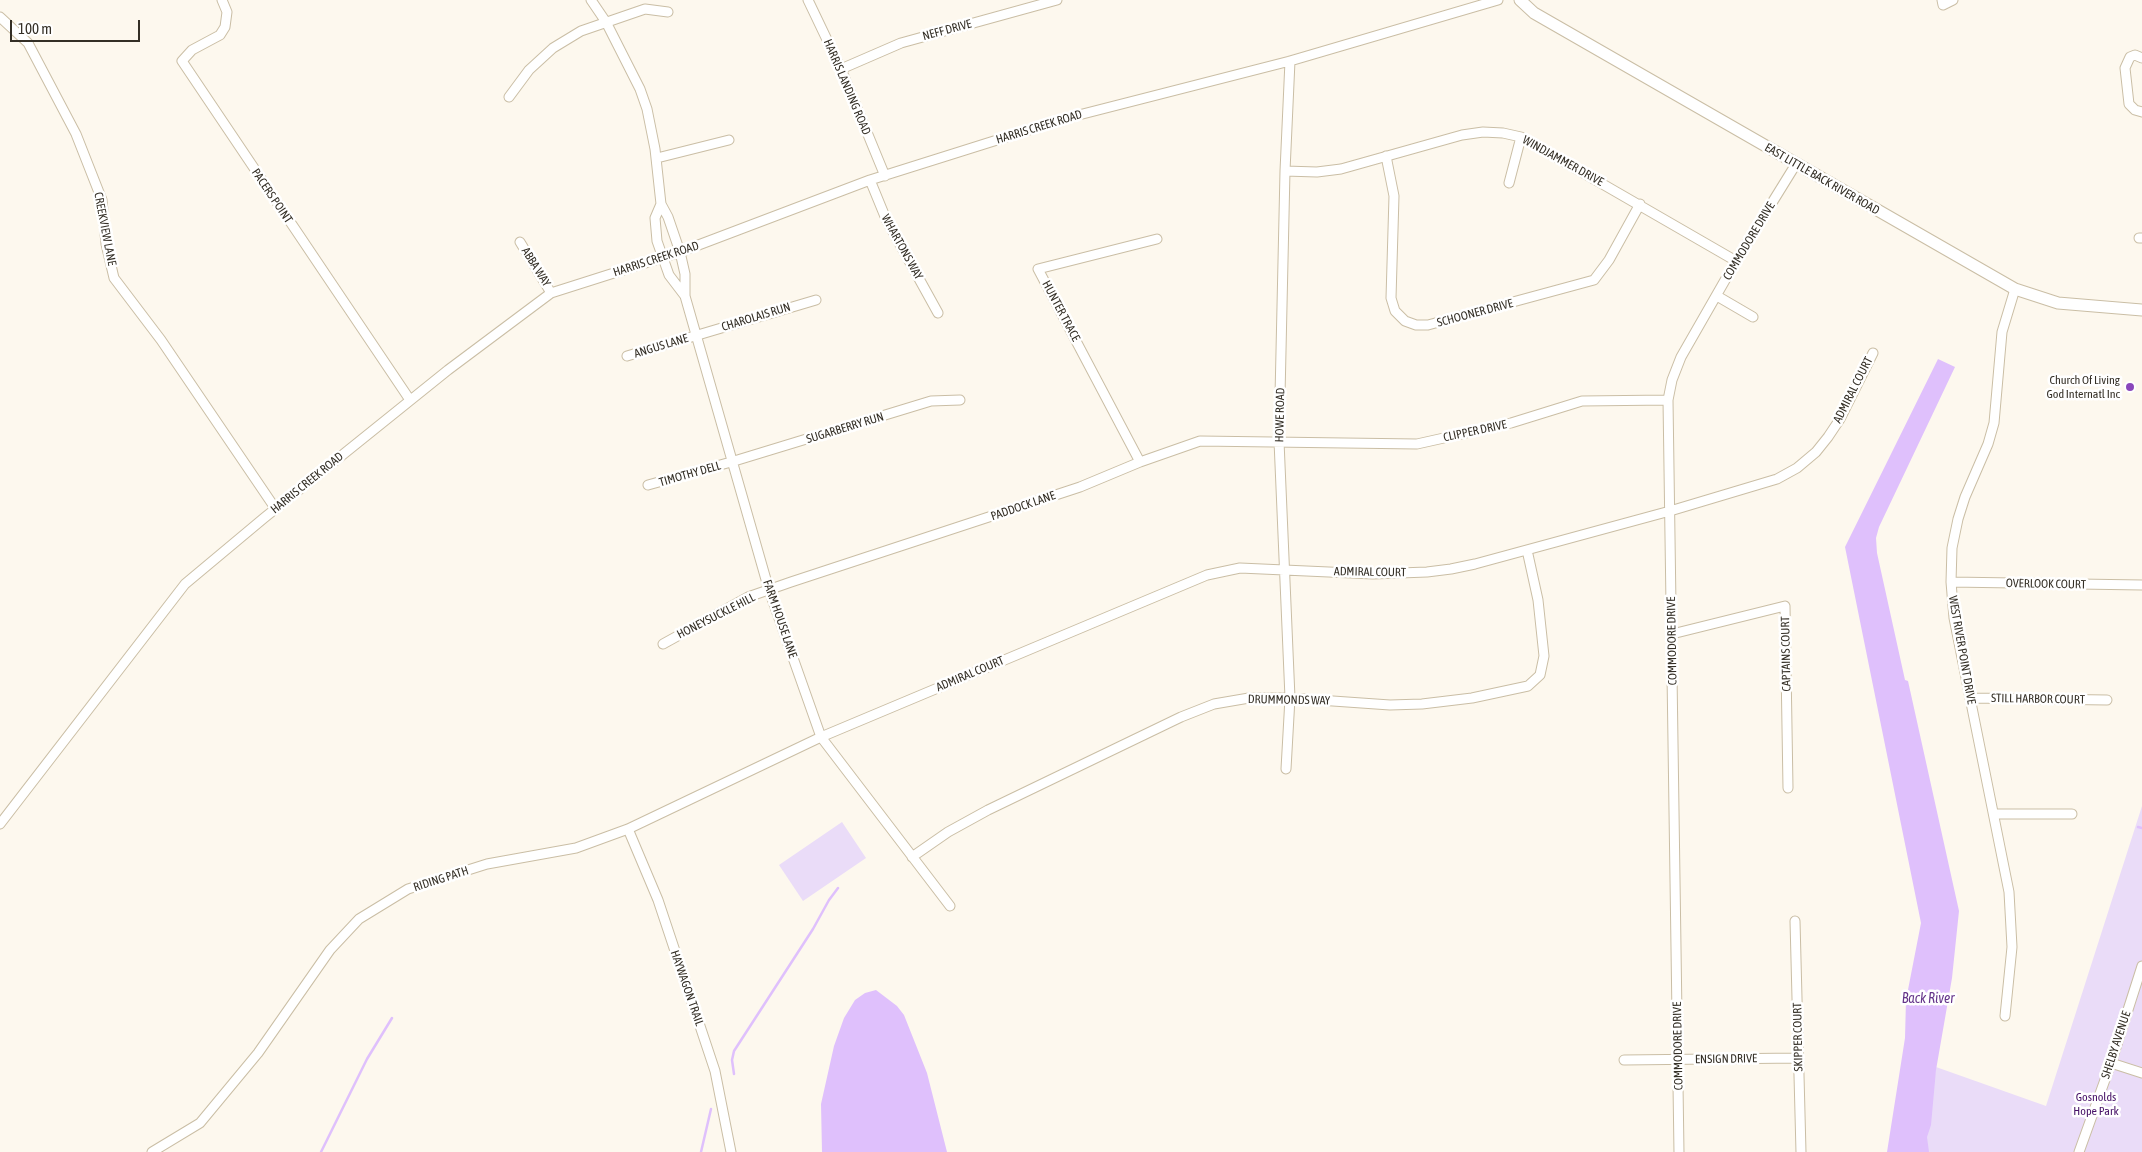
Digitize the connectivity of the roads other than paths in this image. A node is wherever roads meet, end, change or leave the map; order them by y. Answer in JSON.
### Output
{"nodes":[{"id":1,"x":222,"y":0,"type":"edge"},
{"id":2,"x":591,"y":0,"type":"edge"},
{"id":3,"x":808,"y":0,"type":"edge"},
{"id":4,"x":1054,"y":0,"type":"edge"},
{"id":5,"x":1498,"y":0,"type":"edge"},
{"id":6,"x":1520,"y":0,"type":"edge"},
{"id":7,"x":1953,"y":0,"type":"edge"},
{"id":8,"x":1943,"y":3,"type":"edge"},
{"id":9,"x":668,"y":12,"type":"dead end"},
{"id":10,"x":0,"y":18,"type":"edge"},
{"id":11,"x":606,"y":22,"type":"junction"},
{"id":12,"x":2142,"y":58,"type":"edge"},
{"id":13,"x":1290,"y":60,"type":"junction"},
{"id":14,"x":841,"y":69,"type":"junction"},
{"id":15,"x":509,"y":97,"type":"dead end"},
{"id":16,"x":2142,"y":112,"type":"edge"},
{"id":17,"x":1521,"y":138,"type":"junction"},
{"id":18,"x":729,"y":140,"type":"dead end"},
{"id":19,"x":1386,"y":156,"type":"junction"},
{"id":20,"x":657,"y":158,"type":"junction"},
{"id":21,"x":1796,"y":164,"type":"junction"},
{"id":22,"x":1285,"y":171,"type":"junction"},
{"id":23,"x":885,"y":176,"type":"junction"},
{"id":24,"x":870,"y":180,"type":"junction"},
{"id":25,"x":1509,"y":183,"type":"dead end"},
{"id":26,"x":660,"y":204,"type":"junction"},
{"id":27,"x":1640,"y":204,"type":"junction"},
{"id":28,"x":1157,"y":239,"type":"dead end"},
{"id":29,"x":520,"y":242,"type":"dead end"},
{"id":30,"x":680,"y":252,"type":"junction"},
{"id":31,"x":662,"y":258,"type":"junction"},
{"id":32,"x":1736,"y":261,"type":"junction"},
{"id":33,"x":2016,"y":289,"type":"junction"},
{"id":34,"x":552,"y":292,"type":"junction"},
{"id":35,"x":685,"y":296,"type":"junction"},
{"id":36,"x":1717,"y":296,"type":"junction"},
{"id":37,"x":816,"y":300,"type":"dead end"},
{"id":38,"x":2142,"y":310,"type":"edge"},
{"id":39,"x":938,"y":312,"type":"dead end"},
{"id":40,"x":1753,"y":318,"type":"dead end"},
{"id":41,"x":696,"y":335,"type":"junction"},
{"id":42,"x":1873,"y":353,"type":"dead end"},
{"id":43,"x":627,"y":356,"type":"dead end"},
{"id":44,"x":410,"y":400,"type":"junction"},
{"id":45,"x":960,"y":400,"type":"dead end"},
{"id":46,"x":1668,"y":400,"type":"junction"},
{"id":47,"x":1279,"y":441,"type":"junction"},
{"id":48,"x":731,"y":462,"type":"junction"},
{"id":49,"x":1140,"y":462,"type":"junction"},
{"id":50,"x":648,"y":485,"type":"dead end"},
{"id":51,"x":275,"y":508,"type":"junction"},
{"id":52,"x":1670,"y":511,"type":"junction"},
{"id":53,"x":1527,"y":550,"type":"junction"},
{"id":54,"x":1283,"y":569,"type":"junction"},
{"id":55,"x":1951,"y":582,"type":"junction"},
{"id":56,"x":2142,"y":586,"type":"edge"},
{"id":57,"x":769,"y":590,"type":"junction"},
{"id":58,"x":1672,"y":634,"type":"junction"},
{"id":59,"x":663,"y":644,"type":"dead end"},
{"id":60,"x":1290,"y":698,"type":"junction"},
{"id":61,"x":1970,"y":698,"type":"junction"},
{"id":62,"x":2107,"y":700,"type":"dead end"},
{"id":63,"x":821,"y":737,"type":"junction"},
{"id":64,"x":1286,"y":769,"type":"dead end"},
{"id":65,"x":1788,"y":788,"type":"dead end"},
{"id":66,"x":1994,"y":814,"type":"junction"},
{"id":67,"x":2072,"y":814,"type":"dead end"},
{"id":68,"x":0,"y":824,"type":"edge"},
{"id":69,"x":628,"y":829,"type":"junction"},
{"id":70,"x":912,"y":857,"type":"junction"},
{"id":71,"x":950,"y":906,"type":"dead end"},
{"id":72,"x":1796,"y":921,"type":"dead end"},
{"id":73,"x":2142,"y":966,"type":"edge"},
{"id":74,"x":2005,"y":1016,"type":"dead end"},
{"id":75,"x":1798,"y":1058,"type":"junction"},
{"id":76,"x":1624,"y":1060,"type":"dead end"},
{"id":77,"x":1678,"y":1060,"type":"junction"},
{"id":78,"x":2111,"y":1063,"type":"junction"},
{"id":79,"x":2142,"y":1073,"type":"edge"},
{"id":80,"x":152,"y":1152,"type":"edge"},
{"id":81,"x":731,"y":1152,"type":"edge"},
{"id":82,"x":1679,"y":1152,"type":"edge"},
{"id":83,"x":1801,"y":1152,"type":"edge"},
{"id":84,"x":2079,"y":1152,"type":"edge"}],
"edges":[{"from":1,"to":44,"type":"street","name":"PACERS POINT"},
{"from":2,"to":11,"type":"street"},
{"from":3,"to":14,"type":"street","name":"HARRIS LANDING ROAD"},
{"from":4,"to":14,"type":"street","name":"NEFF DRIVE"},
{"from":5,"to":13,"type":"street","name":"HARRIS CREEK ROAD"},
{"from":6,"to":21,"type":"street","name":"EAST LITTLE BACK RIVER ROAD"},
{"from":7,"to":8,"type":"street"},
{"from":9,"to":11,"type":"street"},
{"from":10,"to":51,"type":"street","name":"CREEKVIEW LANE"},
{"from":11,"to":15,"type":"street"},
{"from":11,"to":20,"type":"street"},
{"from":12,"to":16,"type":"street"},
{"from":13,"to":22,"type":"street","name":"HOWE ROAD"},
{"from":13,"to":23,"type":"street","name":"HARRIS CREEK ROAD"},
{"from":14,"to":23,"type":"street","name":"HARRIS LANDING ROAD"},
{"from":17,"to":19,"type":"street","name":"WINDJAMMER DRIVE"},
{"from":17,"to":25,"type":"street"},
{"from":17,"to":27,"type":"street","name":"WINDJAMMER DRIVE"},
{"from":18,"to":20,"type":"street"},
{"from":19,"to":22,"type":"street","name":"WINDJAMMER DRIVE"},
{"from":19,"to":27,"type":"street","name":"SCHOONER DRIVE"},
{"from":20,"to":26,"type":"street"},
{"from":21,"to":32,"type":"street","name":"COMMODORE DRIVE"},
{"from":21,"to":33,"type":"street","name":"EAST LITTLE BACK RIVER ROAD"},
{"from":22,"to":47,"type":"street","name":"HOWE ROAD"},
{"from":23,"to":24,"type":"street","name":"HARRIS CREEK ROAD"},
{"from":24,"to":30,"type":"street","name":"HARRIS CREEK ROAD"},
{"from":24,"to":39,"type":"street","name":"WHARTONS WAY"},
{"from":26,"to":30,"type":"street","name":"FARM HOUSE LANE"},
{"from":26,"to":31,"type":"street","name":"FARM HOUSE LANE"},
{"from":27,"to":32,"type":"street","name":"WINDJAMMER DRIVE"},
{"from":28,"to":49,"type":"street","name":"HUNTER TRACE"},
{"from":29,"to":34,"type":"street","name":"ABBA WAY"},
{"from":30,"to":31,"type":"street","name":"HARRIS CREEK ROAD"},
{"from":30,"to":35,"type":"street","name":"FARM HOUSE LANE"},
{"from":31,"to":34,"type":"street","name":"HARRIS CREEK ROAD"},
{"from":31,"to":35,"type":"street","name":"FARM HOUSE LANE"},
{"from":32,"to":36,"type":"street","name":"COMMODORE DRIVE"},
{"from":33,"to":38,"type":"street","name":"EAST LITTLE BACK RIVER ROAD"},
{"from":33,"to":55,"type":"street","name":"WEST RIVER POINT DRIVE"},
{"from":34,"to":44,"type":"street","name":"HARRIS CREEK ROAD"},
{"from":35,"to":41,"type":"street","name":"FARM HOUSE LANE"},
{"from":36,"to":40,"type":"street"},
{"from":36,"to":46,"type":"street","name":"COMMODORE DRIVE"},
{"from":37,"to":41,"type":"street","name":"CHAROLAIS RUN"},
{"from":41,"to":43,"type":"street","name":"ANGUS LANE"},
{"from":41,"to":48,"type":"street","name":"FARM HOUSE LANE"},
{"from":42,"to":52,"type":"street","name":"ADMIRAL COURT"},
{"from":44,"to":51,"type":"street","name":"HARRIS CREEK ROAD"},
{"from":45,"to":48,"type":"street","name":"SUGARBERRY RUN"},
{"from":46,"to":47,"type":"street","name":"CLIPPER DRIVE"},
{"from":46,"to":52,"type":"street","name":"COMMODORE DRIVE"},
{"from":47,"to":49,"type":"street","name":"PADDOCK LANE"},
{"from":47,"to":54,"type":"street","name":"HOWE ROAD"},
{"from":48,"to":50,"type":"street","name":"TIMOTHY DELL"},
{"from":48,"to":57,"type":"street","name":"FARM HOUSE LANE"},
{"from":49,"to":57,"type":"street","name":"PADDOCK LANE"},
{"from":51,"to":68,"type":"street","name":"HARRIS CREEK ROAD"},
{"from":52,"to":53,"type":"street","name":"ADMIRAL COURT"},
{"from":52,"to":58,"type":"street","name":"COMMODORE DRIVE"},
{"from":53,"to":54,"type":"street","name":"ADMIRAL COURT"},
{"from":53,"to":60,"type":"street","name":"DRUMMONDS WAY"},
{"from":54,"to":60,"type":"street","name":"HOWE ROAD"},
{"from":54,"to":63,"type":"street","name":"ADMIRAL COURT"},
{"from":55,"to":56,"type":"street","name":"OVERLOOK COURT"},
{"from":55,"to":61,"type":"street","name":"WEST RIVER POINT DRIVE"},
{"from":57,"to":59,"type":"street","name":"HONEYSUCKLE HILL"},
{"from":57,"to":63,"type":"street","name":"FARM HOUSE LANE"},
{"from":58,"to":65,"type":"street","name":"CAPTAINS COURT"},
{"from":58,"to":77,"type":"street","name":"COMMODORE DRIVE"},
{"from":60,"to":64,"type":"street","name":"HOWE ROAD"},
{"from":60,"to":70,"type":"street","name":"DRUMMONDS WAY"},
{"from":61,"to":62,"type":"street","name":"STILL HARBOR COURT"},
{"from":61,"to":66,"type":"street","name":"WEST RIVER POINT DRIVE"},
{"from":63,"to":69,"type":"street","name":"RIDING PATH"},
{"from":63,"to":70,"type":"street","name":"FARM HOUSE LANE"},
{"from":66,"to":67,"type":"street"},
{"from":66,"to":74,"type":"street","name":"WEST RIVER POINT DRIVE"},
{"from":69,"to":80,"type":"street","name":"RIDING PATH"},
{"from":69,"to":81,"type":"street","name":"HAYWAGON TRAIL"},
{"from":70,"to":71,"type":"street","name":"FARM HOUSE LANE"},
{"from":72,"to":75,"type":"street","name":"SKIPPER COURT"},
{"from":73,"to":78,"type":"street","name":"SHELBY AVENUE"},
{"from":75,"to":77,"type":"street","name":"ENSIGN DRIVE"},
{"from":75,"to":83,"type":"street","name":"SKIPPER COURT"},
{"from":76,"to":77,"type":"street","name":"ENSIGN DRIVE"},
{"from":77,"to":82,"type":"street","name":"COMMODORE DRIVE"},
{"from":78,"to":79,"type":"street"},
{"from":78,"to":84,"type":"street","name":"SHELBY AVENUE"}]}
